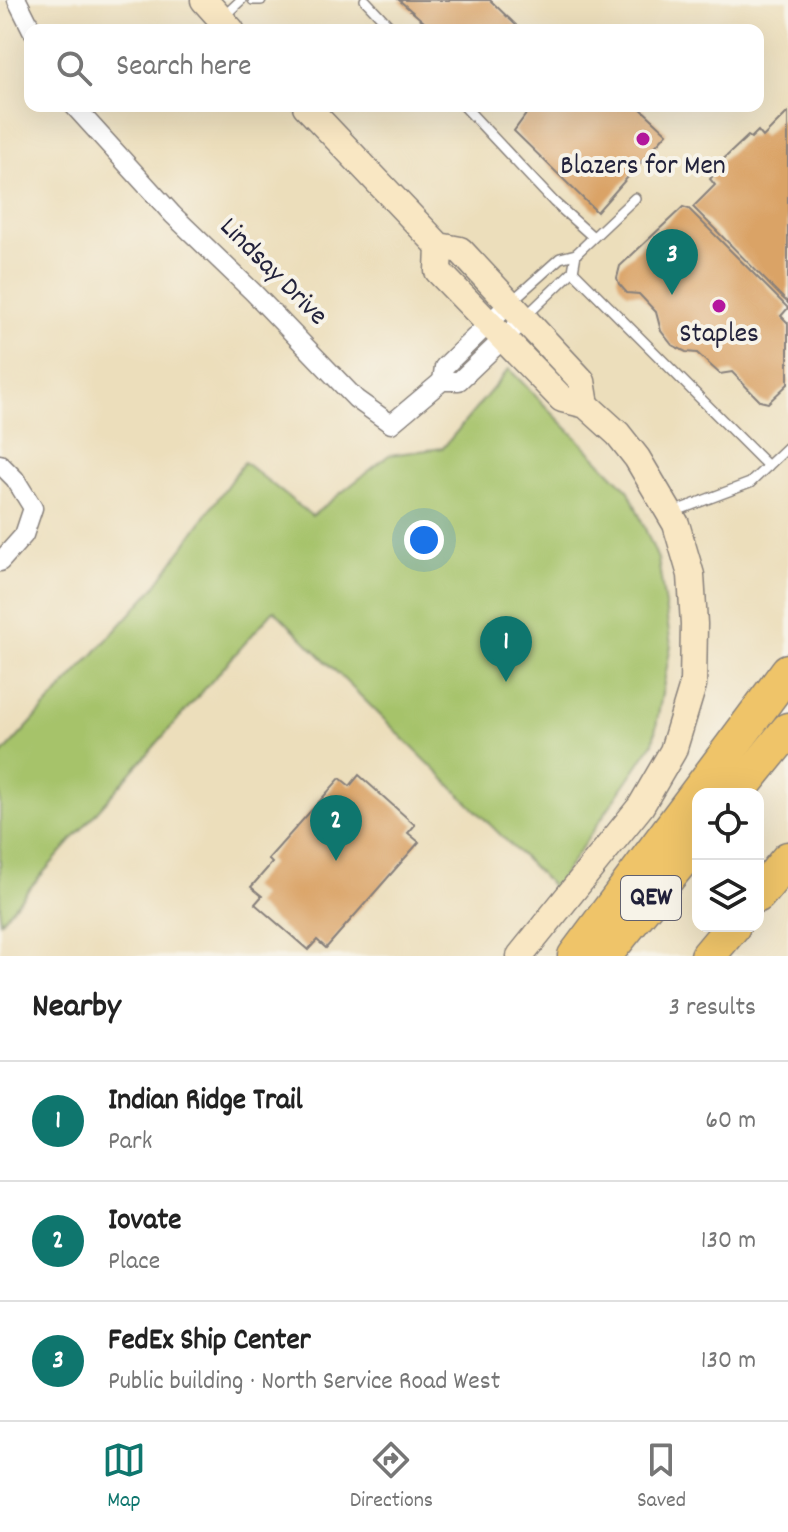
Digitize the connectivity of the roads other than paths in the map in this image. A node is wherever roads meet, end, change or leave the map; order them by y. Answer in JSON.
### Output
{"nodes":[{"id":1,"x":17,"y":0,"type":"edge"},
{"id":2,"x":241,"y":0,"type":"edge"},
{"id":3,"x":253,"y":0,"type":"edge"},
{"id":4,"x":261,"y":0,"type":"edge"},
{"id":5,"x":365,"y":0,"type":"edge"},
{"id":6,"x":219,"y":16,"type":"edge"},
{"id":7,"x":29,"y":24,"type":"edge"},
{"id":8,"x":387,"y":24,"type":"edge"},
{"id":9,"x":79,"y":112,"type":"edge"},
{"id":10,"x":312,"y":112,"type":"edge"},
{"id":11,"x":470,"y":112,"type":"edge"},
{"id":12,"x":635,"y":198,"type":"dead end"},
{"id":13,"x":593,"y":237,"type":"junction"},
{"id":14,"x":439,"y":246,"type":"junction"},
{"id":15,"x":576,"y":254,"type":"junction"},
{"id":16,"x":573,"y":271,"type":"junction"},
{"id":17,"x":517,"y":311,"type":"junction"},
{"id":18,"x":496,"y":330,"type":"junction"},
{"id":19,"x":586,"y":405,"type":"junction"},
{"id":20,"x":788,"y":447,"type":"edge"},
{"id":21,"x":0,"y":464,"type":"edge"},
{"id":22,"x":768,"y":466,"type":"junction"},
{"id":23,"x":669,"y":513,"type":"junction"},
{"id":24,"x":0,"y":562,"type":"edge"},
{"id":25,"x":788,"y":671,"type":"edge"},
{"id":26,"x":788,"y":730,"type":"edge"},
{"id":27,"x":741,"y":788,"type":"edge"},
{"id":28,"x":692,"y":847,"type":"edge"},
{"id":29,"x":788,"y":859,"type":"edge"},
{"id":30,"x":764,"y":888,"type":"edge"},
{"id":31,"x":728,"y":932,"type":"edge"},
{"id":32,"x":520,"y":956,"type":"edge"},
{"id":33,"x":575,"y":956,"type":"edge"},
{"id":34,"x":604,"y":956,"type":"edge"},
{"id":35,"x":708,"y":956,"type":"edge"}],
"edges":[{"from":1,"to":7,"type":"street"},
{"from":2,"to":6,"type":"lane"},
{"from":3,"to":4,"type":"lane"},
{"from":5,"to":8,"type":"lane"},
{"from":9,"to":18,"type":"street","name":"Lindsay Drive"},
{"from":10,"to":14,"type":"street"},
{"from":11,"to":13,"type":"lane"},
{"from":12,"to":13,"type":"lane"},
{"from":13,"to":15,"type":"lane"},
{"from":14,"to":17,"type":"street"},
{"from":14,"to":18,"type":"street"},
{"from":15,"to":16,"type":"lane"},
{"from":15,"to":17,"type":"lane"},
{"from":16,"to":17,"type":"lane"},
{"from":16,"to":22,"type":"lane"},
{"from":17,"to":18,"type":"street","name":"Lindsay Drive"},
{"from":17,"to":19,"type":"street"},
{"from":18,"to":19,"type":"street"},
{"from":19,"to":23,"type":"street"},
{"from":20,"to":22,"type":"lane"},
{"from":21,"to":24,"type":"street"},
{"from":22,"to":23,"type":"lane"},
{"from":23,"to":32,"type":"street"},
{"from":25,"to":33,"type":"highway"},
{"from":26,"to":27,"type":"highway"},
{"from":28,"to":34,"type":"highway","number":"QEW"},
{"from":29,"to":30,"type":"highway"},
{"from":31,"to":35,"type":"highway"}]}
